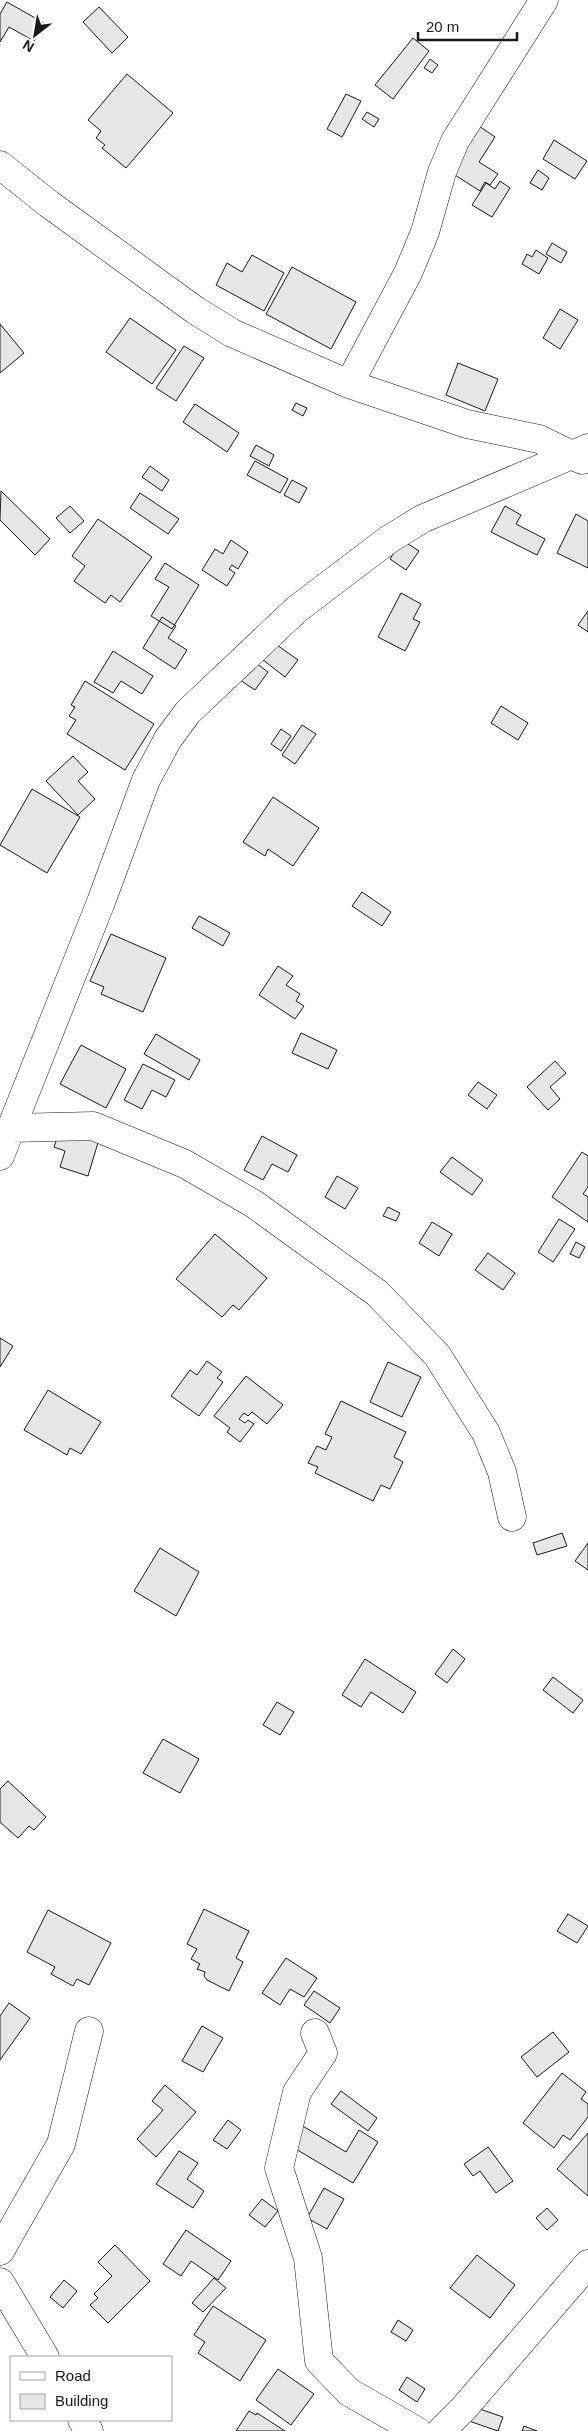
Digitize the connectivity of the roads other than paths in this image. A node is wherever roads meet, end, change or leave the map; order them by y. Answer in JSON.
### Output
{"nodes":[{"id":1,"x":544,"y":0,"type":"edge"},
{"id":2,"x":0,"y":165,"type":"edge"},
{"id":3,"x":349,"y":384,"type":"junction"},
{"id":4,"x":582,"y":455,"type":"edge"},
{"id":5,"x":11,"y":1128,"type":"junction"},
{"id":6,"x":0,"y":1156,"type":"edge"},
{"id":7,"x":512,"y":1517,"type":"dead end"},
{"id":8,"x":89,"y":2030,"type":"dead end"},
{"id":9,"x":315,"y":2033,"type":"dead end"},
{"id":10,"x":0,"y":2251,"type":"edge"},
{"id":11,"x":588,"y":2264,"type":"edge"},
{"id":12,"x":0,"y":2282,"type":"edge"},
{"id":13,"x":44,"y":2356,"type":"edge"},
{"id":14,"x":417,"y":2431,"type":"edge"},
{"id":15,"x":441,"y":2431,"type":"edge"}],
"edges":[{"from":1,"to":3,"type":"street"},
{"from":2,"to":3,"type":"street"},
{"from":3,"to":4,"type":"street"},
{"from":4,"to":5,"type":"street"},
{"from":5,"to":6,"type":"street"},
{"from":5,"to":7,"type":"street"},
{"from":8,"to":10,"type":"street"},
{"from":9,"to":14,"type":"street"},
{"from":11,"to":15,"type":"street"},
{"from":12,"to":13,"type":"street"}]}
